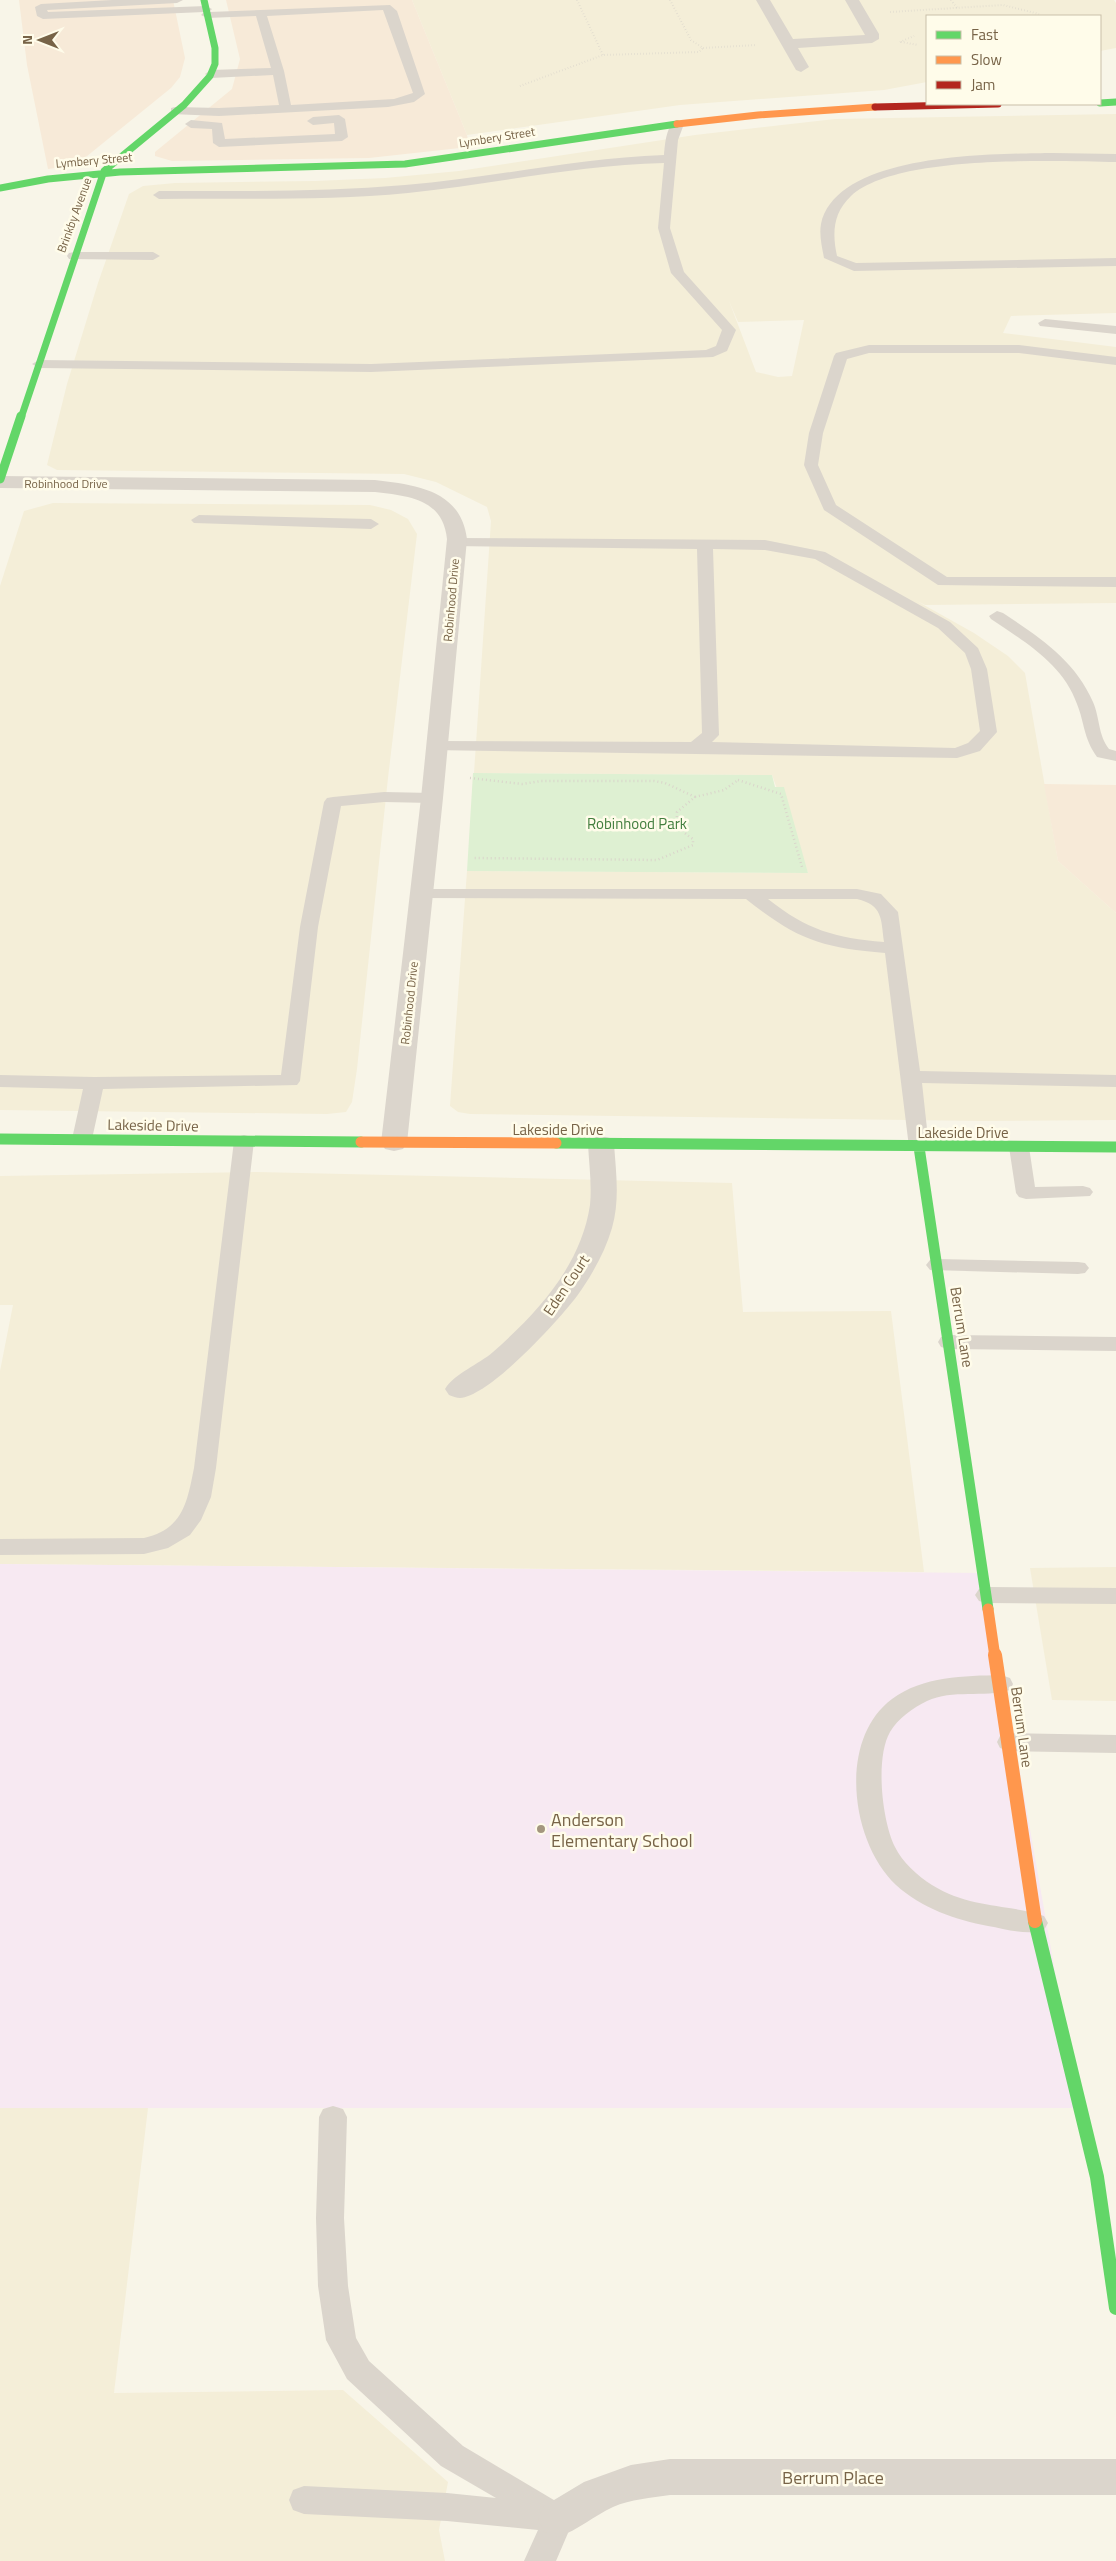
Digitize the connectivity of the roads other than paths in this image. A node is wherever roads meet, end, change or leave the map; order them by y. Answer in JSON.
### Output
{"nodes":[{"id":1,"x":177,"y":0,"type":"edge"},
{"id":2,"x":763,"y":0,"type":"edge"},
{"id":3,"x":852,"y":0,"type":"edge"},
{"id":4,"x":206,"y":8,"type":"edge"},
{"id":5,"x":260,"y":12,"type":"junction"},
{"id":6,"x":788,"y":44,"type":"junction"},
{"id":7,"x":801,"y":67,"type":"dead end"},
{"id":8,"x":278,"y":71,"type":"junction"},
{"id":9,"x":212,"y":74,"type":"junction"},
{"id":10,"x":1101,"y":102,"type":"edge"},
{"id":11,"x":1116,"y":102,"type":"edge"},
{"id":12,"x":949,"y":105,"type":"edge"},
{"id":13,"x":286,"y":109,"type":"junction"},
{"id":14,"x":175,"y":111,"type":"junction"},
{"id":15,"x":163,"y":121,"type":"junction"},
{"id":16,"x":302,"y":121,"type":"dead end"},
{"id":17,"x":678,"y":124,"type":"junction"},
{"id":18,"x":1116,"y":158,"type":"edge"},
{"id":19,"x":670,"y":159,"type":"junction"},
{"id":20,"x":104,"y":171,"type":"junction"},
{"id":21,"x":0,"y":188,"type":"edge"},
{"id":22,"x":159,"y":195,"type":"dead end"},
{"id":23,"x":74,"y":256,"type":"junction"},
{"id":24,"x":153,"y":256,"type":"dead end"},
{"id":25,"x":1116,"y":262,"type":"edge"},
{"id":26,"x":1045,"y":323,"type":"dead end"},
{"id":27,"x":1116,"y":330,"type":"edge"},
{"id":28,"x":1116,"y":361,"type":"edge"},
{"id":29,"x":39,"y":364,"type":"junction"},
{"id":30,"x":0,"y":479,"type":"edge"},
{"id":31,"x":0,"y":482,"type":"edge"},
{"id":32,"x":199,"y":520,"type":"dead end"},
{"id":33,"x":371,"y":524,"type":"dead end"},
{"id":34,"x":456,"y":543,"type":"junction"},
{"id":35,"x":705,"y":545,"type":"junction"},
{"id":36,"x":1116,"y":582,"type":"edge"},
{"id":37,"x":997,"y":616,"type":"dead end"},
{"id":38,"x":437,"y":746,"type":"junction"},
{"id":39,"x":695,"y":747,"type":"junction"},
{"id":40,"x":1116,"y":756,"type":"edge"},
{"id":41,"x":432,"y":798,"type":"junction"},
{"id":42,"x":421,"y":894,"type":"junction"},
{"id":43,"x":750,"y":894,"type":"junction"},
{"id":44,"x":894,"y":948,"type":"junction"},
{"id":45,"x":911,"y":1077,"type":"junction"},
{"id":46,"x":0,"y":1081,"type":"edge"},
{"id":47,"x":1116,"y":1081,"type":"edge"},
{"id":48,"x":94,"y":1083,"type":"junction"},
{"id":49,"x":0,"y":1138,"type":"edge"},
{"id":50,"x":82,"y":1139,"type":"junction"},
{"id":51,"x":244,"y":1142,"type":"junction"},
{"id":52,"x":394,"y":1143,"type":"junction"},
{"id":53,"x":601,"y":1144,"type":"junction"},
{"id":54,"x":919,"y":1147,"type":"junction"},
{"id":55,"x":1019,"y":1147,"type":"junction"},
{"id":56,"x":1116,"y":1147,"type":"edge"},
{"id":57,"x":1083,"y":1192,"type":"dead end"},
{"id":58,"x":937,"y":1265,"type":"junction"},
{"id":59,"x":1078,"y":1268,"type":"dead end"},
{"id":60,"x":949,"y":1342,"type":"junction"},
{"id":61,"x":1116,"y":1344,"type":"edge"},
{"id":62,"x":460,"y":1389,"type":"dead end"},
{"id":63,"x":0,"y":1547,"type":"edge"},
{"id":64,"x":987,"y":1595,"type":"junction"},
{"id":65,"x":1116,"y":1596,"type":"edge"},
{"id":66,"x":1000,"y":1684,"type":"junction"},
{"id":67,"x":1009,"y":1742,"type":"junction"},
{"id":68,"x":1116,"y":1744,"type":"edge"},
{"id":69,"x":1035,"y":1923,"type":"junction"},
{"id":70,"x":333,"y":2117,"type":"dead end"},
{"id":71,"x":1116,"y":2308,"type":"edge"},
{"id":72,"x":1116,"y":2477,"type":"edge"},
{"id":73,"x":304,"y":2500,"type":"dead end"},
{"id":74,"x":558,"y":2519,"type":"junction"},
{"id":75,"x":540,"y":2561,"type":"edge"}],
"edges":[{"from":1,"to":4,"type":"lane"},
{"from":2,"to":6,"type":"street"},
{"from":3,"to":6,"type":"street"},
{"from":4,"to":5,"type":"lane"},
{"from":4,"to":9,"type":"street"},
{"from":5,"to":8,"type":"lane"},
{"from":5,"to":13,"type":"lane"},
{"from":6,"to":7,"type":"street"},
{"from":8,"to":9,"type":"lane"},
{"from":8,"to":13,"type":"lane"},
{"from":9,"to":14,"type":"street","name":"Brinkby Avenue"},
{"from":10,"to":11,"type":"street"},
{"from":12,"to":17,"type":"street","name":"Lymbery Street"},
{"from":13,"to":14,"type":"lane"},
{"from":14,"to":15,"type":"street","name":"Brinkby Avenue"},
{"from":15,"to":16,"type":"lane"},
{"from":15,"to":20,"type":"street","name":"Brinkby Avenue"},
{"from":17,"to":19,"type":"lane"},
{"from":17,"to":20,"type":"street","name":"Lymbery Street"},
{"from":18,"to":25,"type":"lane"},
{"from":19,"to":22,"type":"lane"},
{"from":19,"to":29,"type":"lane"},
{"from":20,"to":21,"type":"street","name":"Lymbery Street"},
{"from":20,"to":23,"type":"street","name":"Brinkby Avenue"},
{"from":23,"to":24,"type":"lane"},
{"from":23,"to":29,"type":"street","name":"Brinkby Avenue"},
{"from":26,"to":27,"type":"lane"},
{"from":28,"to":36,"type":"lane"},
{"from":29,"to":30,"type":"street","name":"Brinkby Avenue"},
{"from":31,"to":34,"type":"street","name":"Robinhood Drive"},
{"from":32,"to":33,"type":"lane"},
{"from":34,"to":35,"type":"lane"},
{"from":34,"to":38,"type":"street","name":"Robinhood Drive"},
{"from":35,"to":39,"type":"lane"},
{"from":35,"to":39,"type":"lane"},
{"from":37,"to":40,"type":"lane"},
{"from":38,"to":39,"type":"lane"},
{"from":38,"to":41,"type":"street","name":"Robinhood Drive"},
{"from":41,"to":42,"type":"street","name":"Robinhood Drive"},
{"from":41,"to":48,"type":"lane"},
{"from":42,"to":43,"type":"lane"},
{"from":42,"to":52,"type":"street","name":"Robinhood Drive"},
{"from":43,"to":44,"type":"lane"},
{"from":43,"to":44,"type":"lane"},
{"from":44,"to":45,"type":"lane"},
{"from":45,"to":47,"type":"lane"},
{"from":45,"to":54,"type":"lane"},
{"from":46,"to":48,"type":"lane"},
{"from":48,"to":50,"type":"lane"},
{"from":49,"to":50,"type":"street","name":"Lakeside Drive"},
{"from":50,"to":51,"type":"street","name":"Lakeside Drive"},
{"from":51,"to":52,"type":"street","name":"Lakeside Drive"},
{"from":51,"to":63,"type":"lane"},
{"from":52,"to":53,"type":"street","name":"Lakeside Drive"},
{"from":53,"to":54,"type":"street","name":"Lakeside Drive"},
{"from":53,"to":62,"type":"street","name":"Eden Court"},
{"from":54,"to":55,"type":"street","name":"Lakeside Drive"},
{"from":54,"to":58,"type":"street","name":"Berrum Lane"},
{"from":55,"to":56,"type":"street","name":"Lakeside Drive"},
{"from":55,"to":57,"type":"lane"},
{"from":58,"to":59,"type":"lane"},
{"from":58,"to":60,"type":"street","name":"Berrum Lane"},
{"from":60,"to":61,"type":"lane"},
{"from":60,"to":64,"type":"street","name":"Berrum Lane"},
{"from":64,"to":65,"type":"lane"},
{"from":64,"to":66,"type":"street","name":"Berrum Lane"},
{"from":66,"to":67,"type":"street","name":"Berrum Lane"},
{"from":66,"to":69,"type":"lane"},
{"from":67,"to":68,"type":"lane"},
{"from":67,"to":69,"type":"street","name":"Berrum Lane"},
{"from":69,"to":71,"type":"street","name":"Berrum Lane"},
{"from":70,"to":74,"type":"lane"},
{"from":72,"to":74,"type":"street","name":"Berrum Place"},
{"from":73,"to":74,"type":"lane"},
{"from":74,"to":75,"type":"lane"}]}
